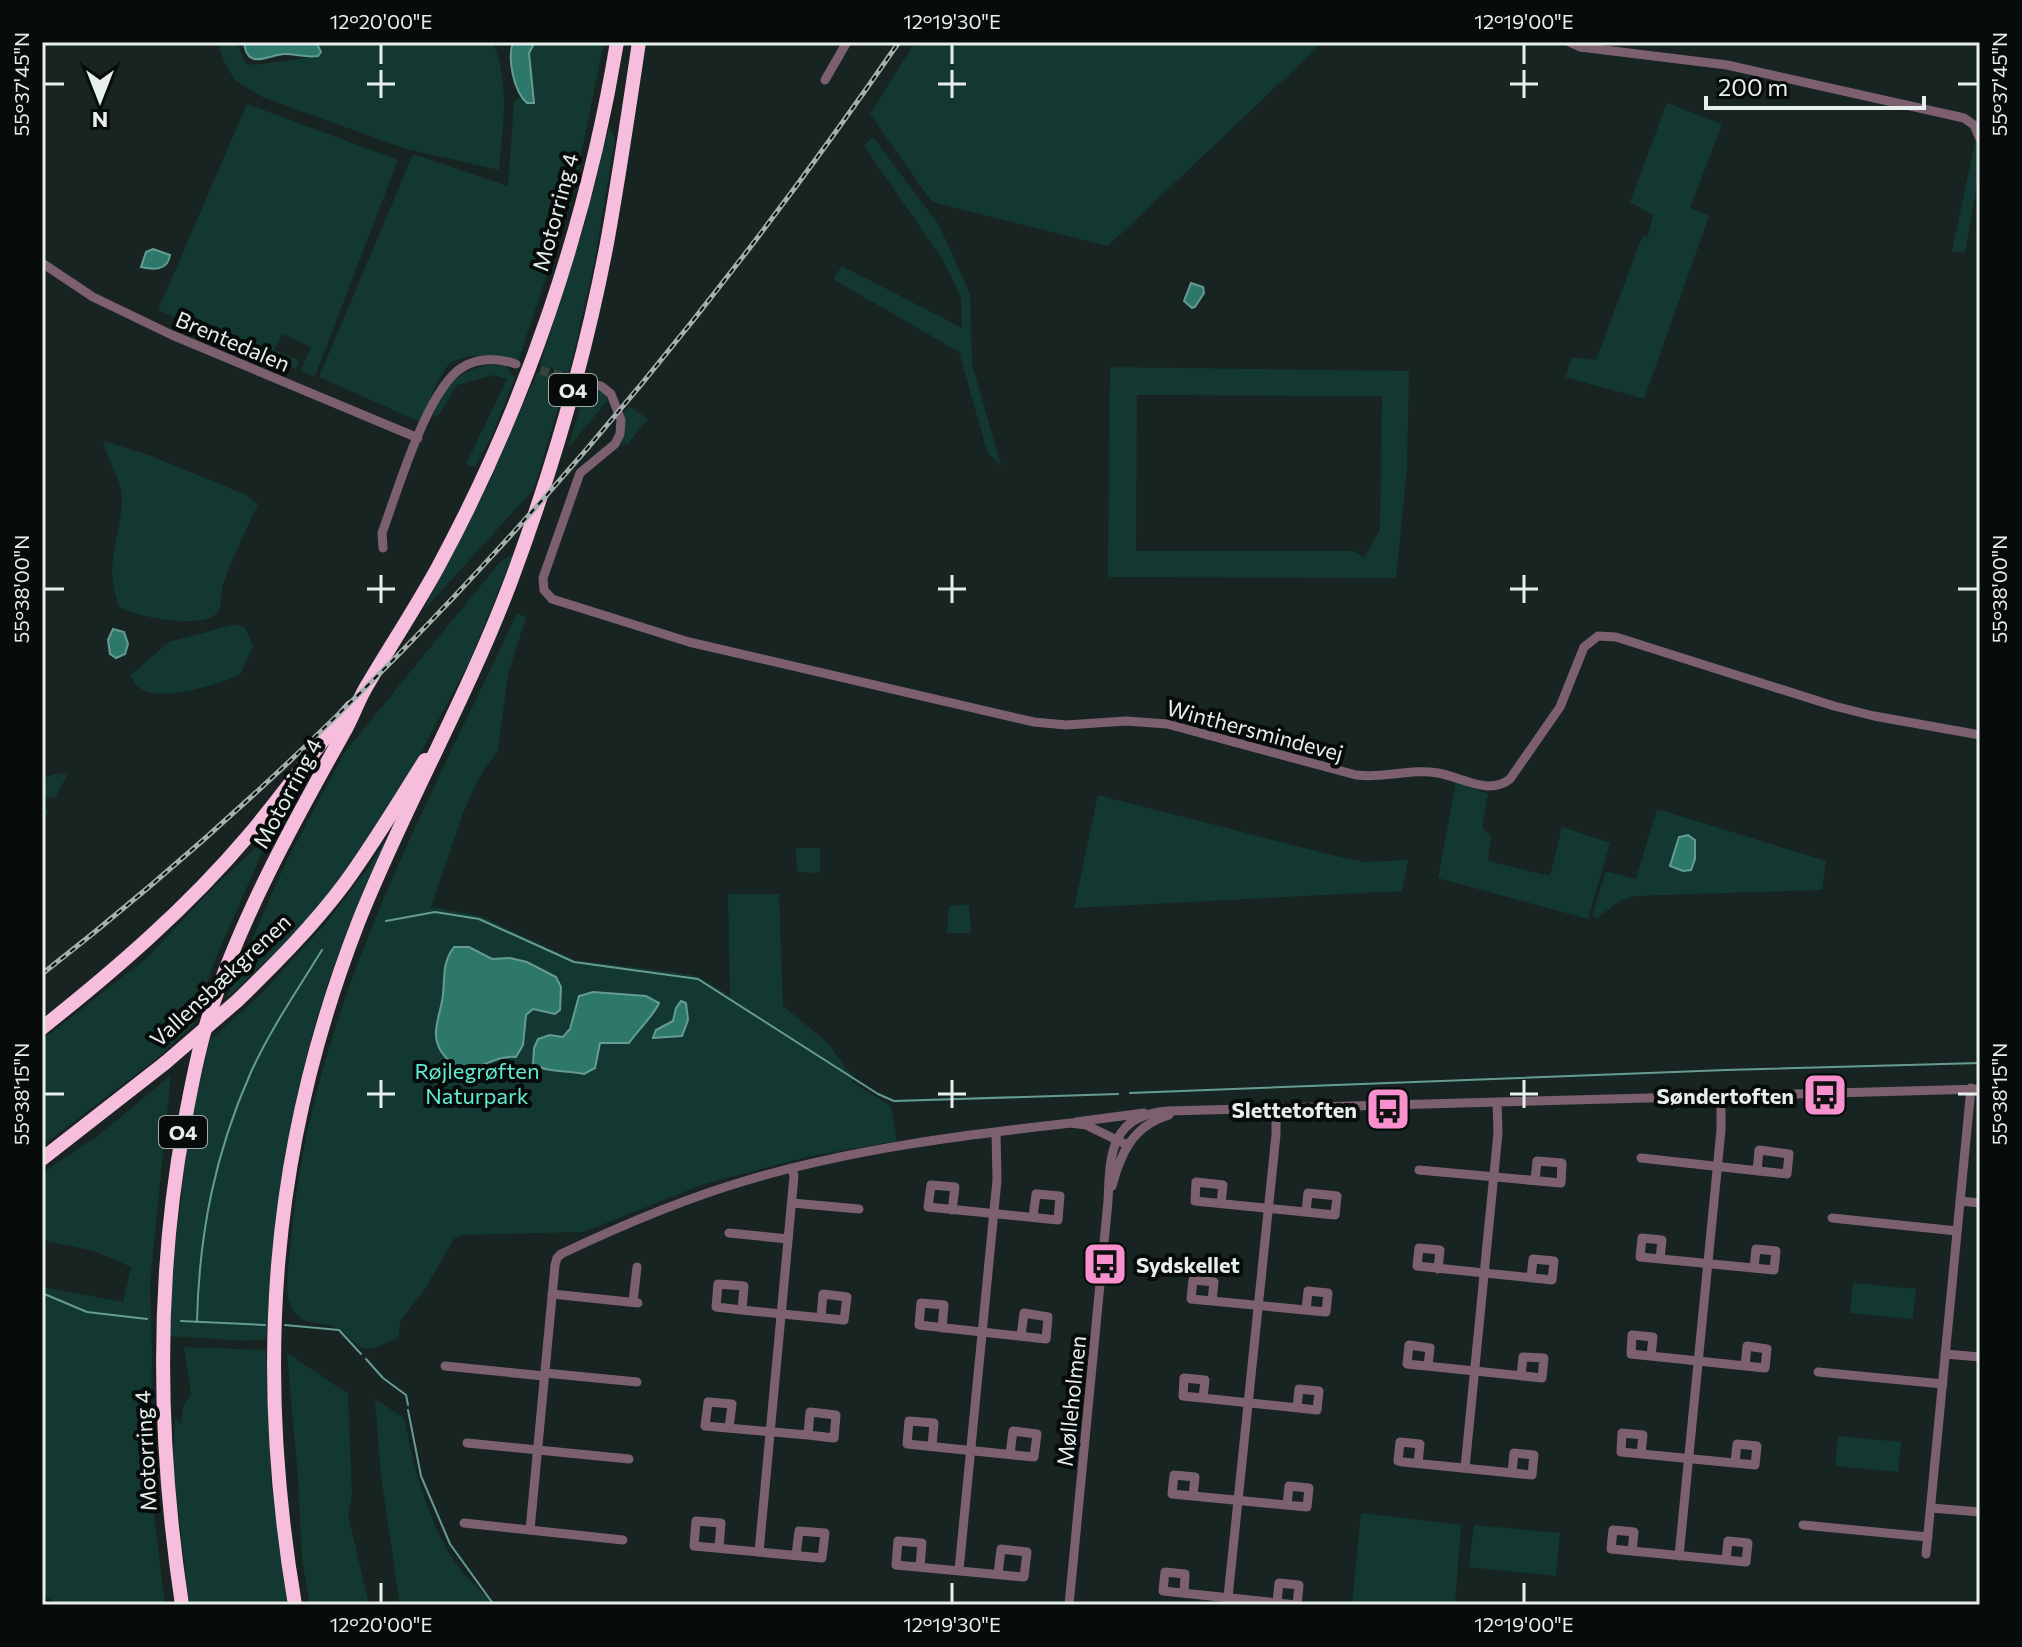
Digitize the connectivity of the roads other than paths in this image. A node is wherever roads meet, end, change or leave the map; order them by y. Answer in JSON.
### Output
{"nodes":[{"id":1,"x":617,"y":42,"type":"edge"},
{"id":2,"x":639,"y":42,"type":"edge"},
{"id":3,"x":847,"y":42,"type":"edge"},
{"id":4,"x":1569,"y":42,"type":"edge"},
{"id":5,"x":825,"y":80,"type":"dead end"},
{"id":6,"x":1980,"y":139,"type":"edge"},
{"id":7,"x":42,"y":263,"type":"edge"},
{"id":8,"x":516,"y":364,"type":"tunnel mouth"},
{"id":9,"x":589,"y":383,"type":"tunnel mouth"},
{"id":10,"x":418,"y":438,"type":"junction"},
{"id":11,"x":383,"y":548,"type":"dead end"},
{"id":12,"x":362,"y":695,"type":"junction"},
{"id":13,"x":449,"y":722,"type":"junction"},
{"id":14,"x":1980,"y":735,"type":"edge"},
{"id":15,"x":42,"y":1028,"type":"edge"},
{"id":16,"x":1975,"y":1088,"type":"edge"},
{"id":17,"x":1721,"y":1095,"type":"junction"},
{"id":18,"x":1497,"y":1102,"type":"junction"},
{"id":19,"x":1276,"y":1109,"type":"junction"},
{"id":20,"x":1187,"y":1112,"type":"junction"},
{"id":21,"x":1147,"y":1113,"type":"junction"},
{"id":22,"x":1071,"y":1123,"type":"junction"},
{"id":23,"x":996,"y":1133,"type":"junction"},
{"id":24,"x":1116,"y":1139,"type":"junction"},
{"id":25,"x":1127,"y":1145,"type":"junction"},
{"id":26,"x":1641,"y":1158,"type":"dead end"},
{"id":27,"x":42,"y":1159,"type":"edge"},
{"id":28,"x":1716,"y":1166,"type":"junction"},
{"id":29,"x":792,"y":1168,"type":"junction"},
{"id":30,"x":1419,"y":1170,"type":"dead end"},
{"id":31,"x":1757,"y":1171,"type":"dead end"},
{"id":32,"x":1494,"y":1176,"type":"junction"},
{"id":33,"x":1535,"y":1180,"type":"dead end"},
{"id":34,"x":1108,"y":1201,"type":"junction"},
{"id":35,"x":1960,"y":1201,"type":"junction"},
{"id":36,"x":792,"y":1203,"type":"junction"},
{"id":37,"x":1221,"y":1203,"type":"dead end"},
{"id":38,"x":1980,"y":1203,"type":"edge"},
{"id":39,"x":1268,"y":1208,"type":"junction"},
{"id":40,"x":859,"y":1209,"type":"dead end"},
{"id":41,"x":952,"y":1210,"type":"dead end"},
{"id":42,"x":1306,"y":1212,"type":"dead end"},
{"id":43,"x":994,"y":1214,"type":"junction"},
{"id":44,"x":1033,"y":1217,"type":"dead end"},
{"id":45,"x":1832,"y":1218,"type":"dead end"},
{"id":46,"x":1957,"y":1231,"type":"junction"},
{"id":47,"x":729,"y":1233,"type":"dead end"},
{"id":48,"x":788,"y":1239,"type":"junction"},
{"id":49,"x":1660,"y":1259,"type":"dead end"},
{"id":50,"x":1707,"y":1264,"type":"junction"},
{"id":51,"x":637,"y":1267,"type":"dead end"},
{"id":52,"x":1754,"y":1268,"type":"dead end"},
{"id":53,"x":1438,"y":1269,"type":"dead end"},
{"id":54,"x":1484,"y":1273,"type":"junction"},
{"id":55,"x":1531,"y":1278,"type":"dead end"},
{"id":56,"x":552,"y":1294,"type":"junction"},
{"id":57,"x":1212,"y":1301,"type":"dead end"},
{"id":58,"x":1259,"y":1305,"type":"junction"},
{"id":59,"x":742,"y":1310,"type":"dead end"},
{"id":60,"x":1306,"y":1310,"type":"dead end"},
{"id":61,"x":781,"y":1314,"type":"junction"},
{"id":62,"x":821,"y":1317,"type":"dead end"},
{"id":63,"x":942,"y":1328,"type":"dead end"},
{"id":64,"x":982,"y":1331,"type":"junction"},
{"id":65,"x":1021,"y":1336,"type":"dead end"},
{"id":66,"x":1945,"y":1354,"type":"junction"},
{"id":67,"x":1651,"y":1356,"type":"dead end"},
{"id":68,"x":1980,"y":1357,"type":"edge"},
{"id":69,"x":1698,"y":1361,"type":"junction"},
{"id":70,"x":445,"y":1366,"type":"dead end"},
{"id":71,"x":1428,"y":1366,"type":"dead end"},
{"id":72,"x":1745,"y":1366,"type":"dead end"},
{"id":73,"x":1475,"y":1371,"type":"junction"},
{"id":74,"x":1818,"y":1372,"type":"dead end"},
{"id":75,"x":545,"y":1375,"type":"junction"},
{"id":76,"x":1521,"y":1376,"type":"dead end"},
{"id":77,"x":637,"y":1382,"type":"dead end"},
{"id":78,"x":1943,"y":1384,"type":"junction"},
{"id":79,"x":1203,"y":1398,"type":"dead end"},
{"id":80,"x":1249,"y":1403,"type":"junction"},
{"id":81,"x":1297,"y":1408,"type":"dead end"},
{"id":82,"x":729,"y":1428,"type":"dead end"},
{"id":83,"x":770,"y":1432,"type":"junction"},
{"id":84,"x":808,"y":1435,"type":"dead end"},
{"id":85,"x":467,"y":1443,"type":"dead end"},
{"id":86,"x":932,"y":1446,"type":"dead end"},
{"id":87,"x":538,"y":1449,"type":"junction"},
{"id":88,"x":971,"y":1450,"type":"junction"},
{"id":89,"x":1010,"y":1454,"type":"dead end"},
{"id":90,"x":1641,"y":1454,"type":"dead end"},
{"id":91,"x":629,"y":1459,"type":"dead end"},
{"id":92,"x":1688,"y":1459,"type":"junction"},
{"id":93,"x":1418,"y":1463,"type":"dead end"},
{"id":94,"x":1735,"y":1463,"type":"dead end"},
{"id":95,"x":1465,"y":1468,"type":"junction"},
{"id":96,"x":1512,"y":1473,"type":"dead end"},
{"id":97,"x":1193,"y":1496,"type":"dead end"},
{"id":98,"x":1238,"y":1501,"type":"junction"},
{"id":99,"x":1287,"y":1505,"type":"dead end"},
{"id":100,"x":1931,"y":1508,"type":"junction"},
{"id":101,"x":1980,"y":1512,"type":"edge"},
{"id":102,"x":464,"y":1523,"type":"dead end"},
{"id":103,"x":1803,"y":1525,"type":"dead end"},
{"id":104,"x":530,"y":1530,"type":"junction"},
{"id":105,"x":1928,"y":1537,"type":"junction"},
{"id":106,"x":623,"y":1540,"type":"dead end"},
{"id":107,"x":719,"y":1548,"type":"dead end"},
{"id":108,"x":1632,"y":1551,"type":"dead end"},
{"id":109,"x":759,"y":1552,"type":"junction"},
{"id":110,"x":1926,"y":1554,"type":"dead end"},
{"id":111,"x":796,"y":1555,"type":"dead end"},
{"id":112,"x":1679,"y":1556,"type":"junction"},
{"id":113,"x":1726,"y":1560,"type":"dead end"},
{"id":114,"x":920,"y":1567,"type":"dead end"},
{"id":115,"x":959,"y":1570,"type":"junction"},
{"id":116,"x":998,"y":1574,"type":"dead end"},
{"id":117,"x":1184,"y":1593,"type":"dead end"},
{"id":118,"x":1228,"y":1597,"type":"junction"},
{"id":119,"x":1277,"y":1602,"type":"dead end"},
{"id":120,"x":182,"y":1605,"type":"edge"},
{"id":121,"x":295,"y":1605,"type":"edge"},
{"id":122,"x":1069,"y":1605,"type":"edge"}],
"edges":[{"from":1,"to":12,"type":"highway","name":"Motorring 4","number":"O4"},
{"from":2,"to":13,"type":"highway","number":"O4"},
{"from":3,"to":5,"type":"street"},
{"from":4,"to":6,"type":"street"},
{"from":7,"to":10,"type":"street","name":"Brentedalen"},
{"from":8,"to":10,"type":"street"},
{"from":9,"to":14,"type":"street","name":"Winthersmindevej"},
{"from":10,"to":11,"type":"street"},
{"from":12,"to":15,"type":"highway"},
{"from":12,"to":120,"type":"highway","name":"Motorring 4","number":"O4"},
{"from":13,"to":27,"type":"highway","name":"Vallensbækgrenen","bridge":true},
{"from":13,"to":121,"type":"highway","number":"O4"},
{"from":16,"to":17,"type":"street"},
{"from":16,"to":35,"type":"street"},
{"from":17,"to":18,"type":"street"},
{"from":17,"to":28,"type":"street"},
{"from":18,"to":19,"type":"street"},
{"from":18,"to":32,"type":"street"},
{"from":19,"to":20,"type":"street"},
{"from":19,"to":39,"type":"street"},
{"from":20,"to":21,"type":"street"},
{"from":20,"to":25,"type":"street"},
{"from":21,"to":22,"type":"street"},
{"from":21,"to":24,"type":"street"},
{"from":22,"to":23,"type":"street"},
{"from":22,"to":24,"type":"street"},
{"from":23,"to":29,"type":"street"},
{"from":23,"to":43,"type":"street"},
{"from":24,"to":25,"type":"street"},
{"from":24,"to":34,"type":"street","name":"Mølleholmen"},
{"from":25,"to":34,"type":"street","name":"Mølleholmen"},
{"from":26,"to":28,"type":"street"},
{"from":28,"to":31,"type":"street"},
{"from":28,"to":50,"type":"street"},
{"from":29,"to":36,"type":"street"},
{"from":29,"to":56,"type":"street"},
{"from":30,"to":32,"type":"street"},
{"from":32,"to":33,"type":"street"},
{"from":32,"to":54,"type":"street"},
{"from":34,"to":122,"type":"street","name":"Mølleholmen"},
{"from":35,"to":38,"type":"street"},
{"from":35,"to":46,"type":"street"},
{"from":36,"to":40,"type":"street"},
{"from":36,"to":48,"type":"street"},
{"from":37,"to":39,"type":"street"},
{"from":39,"to":42,"type":"street"},
{"from":39,"to":58,"type":"street"},
{"from":41,"to":43,"type":"street"},
{"from":43,"to":44,"type":"street"},
{"from":43,"to":64,"type":"street"},
{"from":45,"to":46,"type":"street"},
{"from":46,"to":66,"type":"street"},
{"from":47,"to":48,"type":"street"},
{"from":48,"to":61,"type":"street"},
{"from":49,"to":50,"type":"street"},
{"from":50,"to":52,"type":"street"},
{"from":50,"to":69,"type":"street"},
{"from":51,"to":56,"type":"street"},
{"from":53,"to":54,"type":"street"},
{"from":54,"to":55,"type":"street"},
{"from":54,"to":73,"type":"street"},
{"from":56,"to":75,"type":"street"},
{"from":57,"to":58,"type":"street"},
{"from":58,"to":60,"type":"street"},
{"from":58,"to":80,"type":"street"},
{"from":59,"to":61,"type":"street"},
{"from":61,"to":62,"type":"street"},
{"from":61,"to":83,"type":"street"},
{"from":63,"to":64,"type":"street"},
{"from":64,"to":65,"type":"street"},
{"from":64,"to":88,"type":"street"},
{"from":66,"to":68,"type":"street"},
{"from":66,"to":78,"type":"street"},
{"from":67,"to":69,"type":"street"},
{"from":69,"to":72,"type":"street"},
{"from":69,"to":92,"type":"street"},
{"from":70,"to":75,"type":"street"},
{"from":71,"to":73,"type":"street"},
{"from":73,"to":76,"type":"street"},
{"from":73,"to":95,"type":"street"},
{"from":74,"to":78,"type":"street"},
{"from":75,"to":77,"type":"street"},
{"from":75,"to":87,"type":"street"},
{"from":78,"to":100,"type":"street"},
{"from":79,"to":80,"type":"street"},
{"from":80,"to":81,"type":"street"},
{"from":80,"to":98,"type":"street"},
{"from":82,"to":83,"type":"street"},
{"from":83,"to":84,"type":"street"},
{"from":83,"to":109,"type":"street"},
{"from":85,"to":87,"type":"street"},
{"from":86,"to":88,"type":"street"},
{"from":87,"to":91,"type":"street"},
{"from":87,"to":104,"type":"street"},
{"from":88,"to":89,"type":"street"},
{"from":88,"to":115,"type":"street"},
{"from":90,"to":92,"type":"street"},
{"from":92,"to":94,"type":"street"},
{"from":92,"to":112,"type":"street"},
{"from":93,"to":95,"type":"street"},
{"from":95,"to":96,"type":"street"},
{"from":97,"to":98,"type":"street"},
{"from":98,"to":99,"type":"street"},
{"from":98,"to":118,"type":"street"},
{"from":100,"to":101,"type":"street"},
{"from":100,"to":105,"type":"street"},
{"from":102,"to":104,"type":"street"},
{"from":103,"to":105,"type":"street"},
{"from":104,"to":106,"type":"street"},
{"from":105,"to":110,"type":"street"},
{"from":107,"to":109,"type":"street"},
{"from":108,"to":112,"type":"street"},
{"from":109,"to":111,"type":"street"},
{"from":112,"to":113,"type":"street"},
{"from":114,"to":115,"type":"street"},
{"from":115,"to":116,"type":"street"},
{"from":117,"to":118,"type":"street"},
{"from":118,"to":119,"type":"street"}]}
